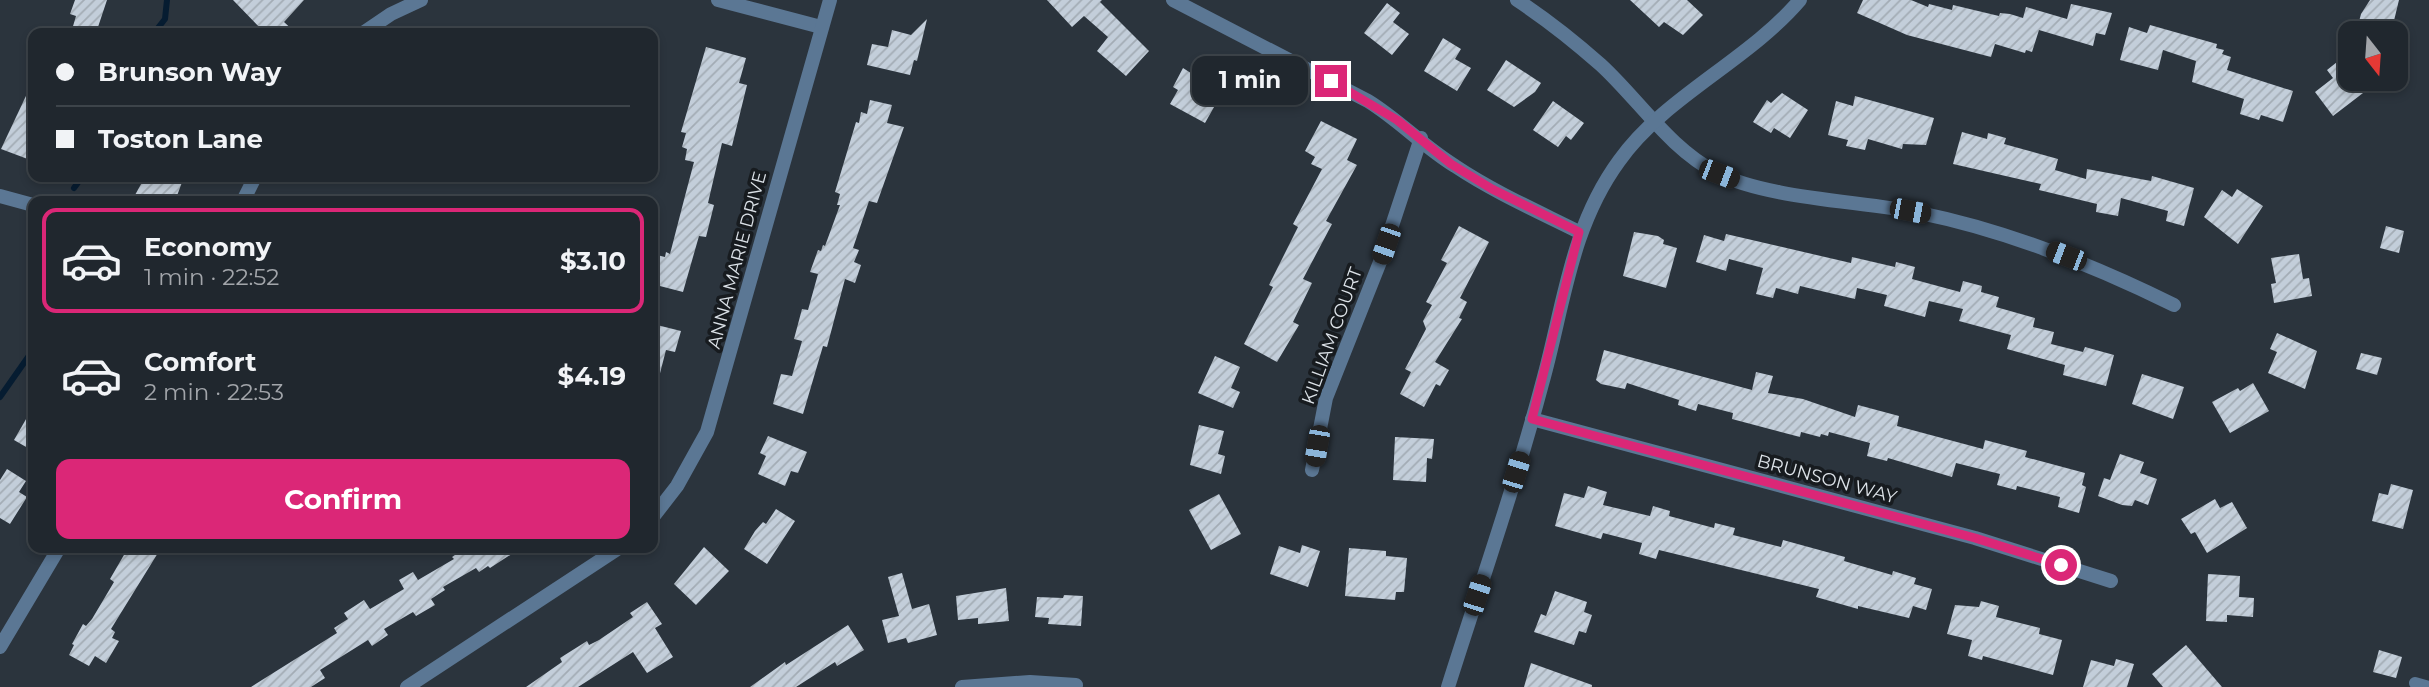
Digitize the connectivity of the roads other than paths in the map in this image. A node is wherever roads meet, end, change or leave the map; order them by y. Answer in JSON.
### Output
{"nodes":[{"id":1,"x":421,"y":0,"type":"edge"},
{"id":2,"x":718,"y":0,"type":"edge"},
{"id":3,"x":830,"y":0,"type":"edge"},
{"id":4,"x":1173,"y":0,"type":"edge"},
{"id":5,"x":1517,"y":0,"type":"edge"},
{"id":6,"x":1800,"y":0,"type":"edge"},
{"id":7,"x":821,"y":27,"type":"junction"},
{"id":8,"x":370,"y":28,"type":"edge"},
{"id":9,"x":1657,"y":122,"type":"junction"},
{"id":10,"x":1421,"y":138,"type":"junction"},
{"id":11,"x":0,"y":196,"type":"edge"},
{"id":12,"x":28,"y":204,"type":"edge"},
{"id":13,"x":1579,"y":232,"type":"junction"},
{"id":14,"x":2175,"y":305,"type":"dead end"},
{"id":15,"x":1532,"y":419,"type":"junction"},
{"id":16,"x":1312,"y":470,"type":"dead end"},
{"id":17,"x":658,"y":511,"type":"edge"},
{"id":18,"x":57,"y":553,"type":"edge"},
{"id":19,"x":611,"y":553,"type":"edge"},
{"id":20,"x":2111,"y":581,"type":"dead end"},
{"id":21,"x":0,"y":647,"type":"edge"},
{"id":22,"x":2415,"y":683,"type":"dead end"},
{"id":23,"x":1076,"y":685,"type":"dead end"},
{"id":24,"x":407,"y":687,"type":"edge"},
{"id":25,"x":962,"y":687,"type":"edge"},
{"id":26,"x":1448,"y":687,"type":"edge"},
{"id":27,"x":2429,"y":687,"type":"edge"}],
"edges":[{"from":1,"to":8,"type":"street"},
{"from":2,"to":7,"type":"street"},
{"from":3,"to":7,"type":"street","name":"ANNA MARIE DRIVE"},
{"from":4,"to":10,"type":"street"},
{"from":5,"to":9,"type":"street"},
{"from":6,"to":9,"type":"street"},
{"from":7,"to":17,"type":"street","name":"ANNA MARIE DRIVE"},
{"from":9,"to":13,"type":"street"},
{"from":9,"to":14,"type":"street"},
{"from":10,"to":13,"type":"street"},
{"from":10,"to":16,"type":"street","name":"KILLIAM COURT"},
{"from":11,"to":12,"type":"street"},
{"from":13,"to":15,"type":"street"},
{"from":15,"to":20,"type":"street","name":"BRUNSON WAY"},
{"from":15,"to":26,"type":"street"},
{"from":18,"to":21,"type":"street"},
{"from":19,"to":24,"type":"street"},
{"from":22,"to":27,"type":"lane"},
{"from":23,"to":25,"type":"street"}]}
